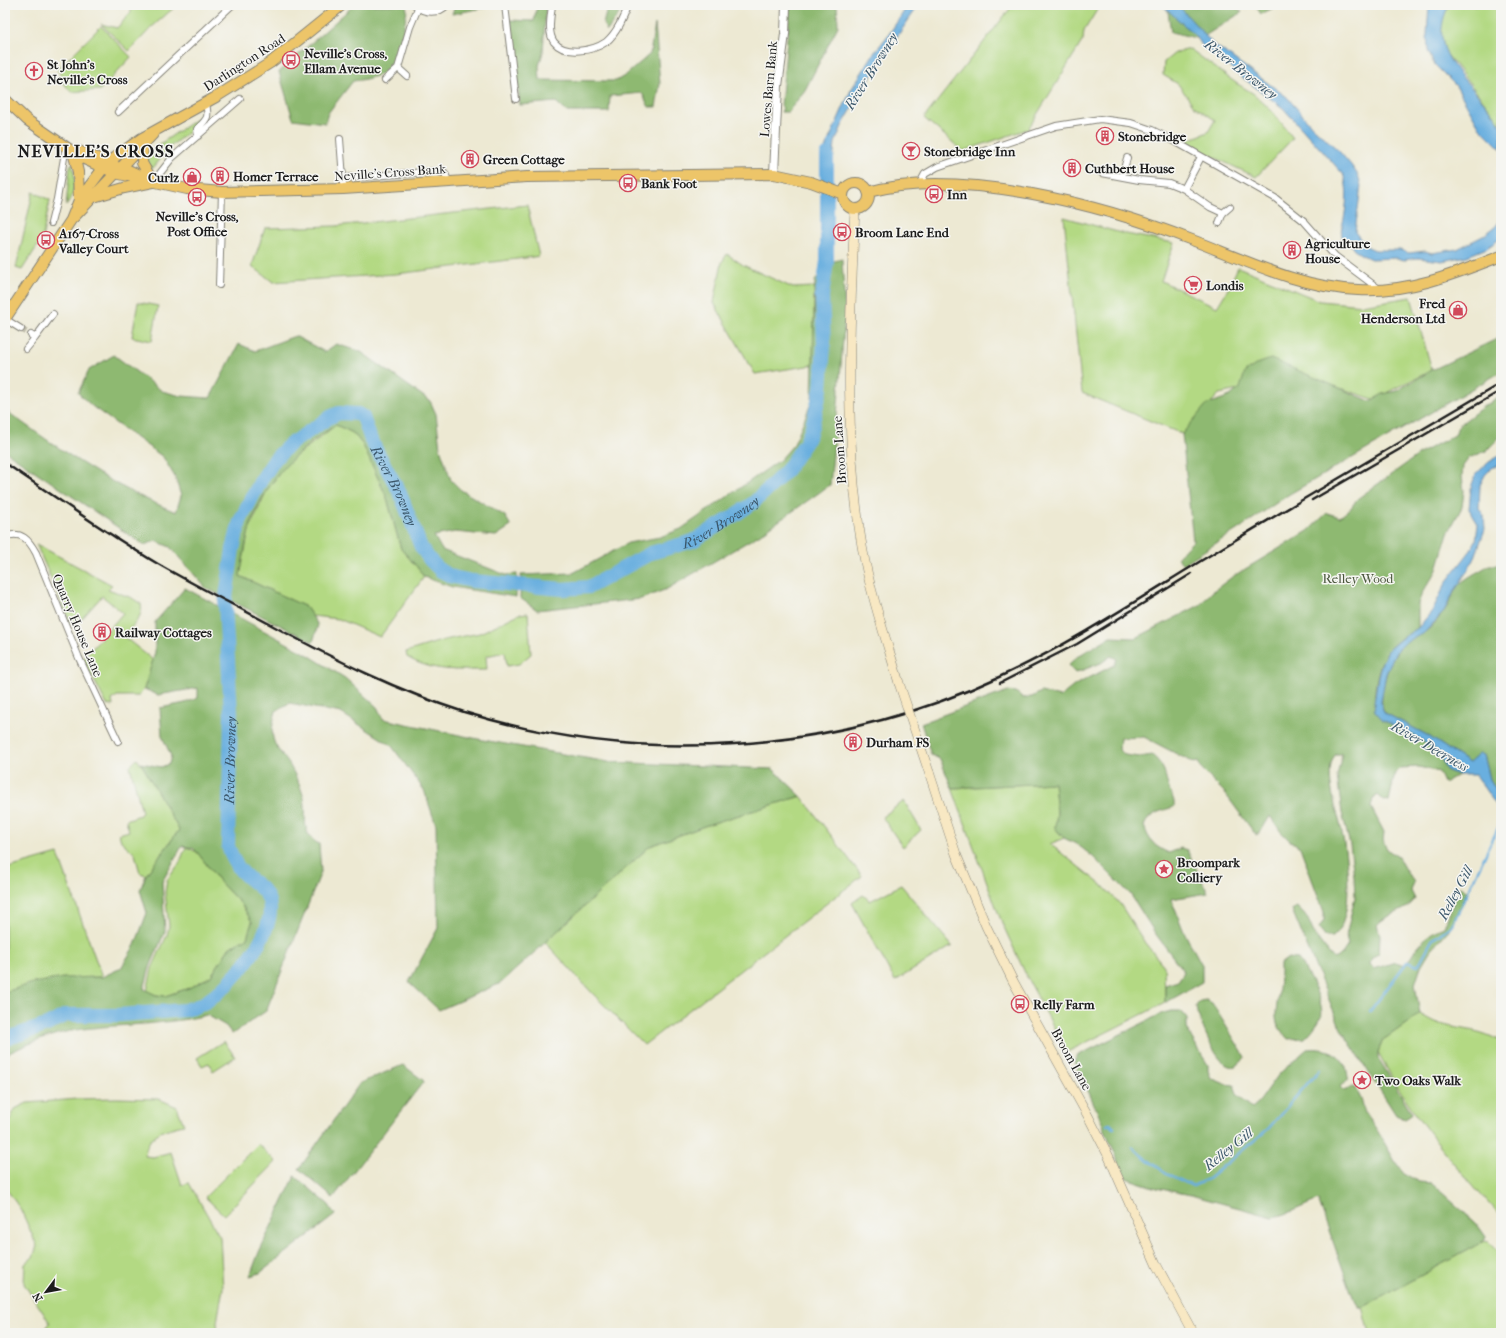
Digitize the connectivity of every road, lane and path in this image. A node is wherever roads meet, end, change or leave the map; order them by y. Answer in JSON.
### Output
{"nodes":[{"id":1,"x":232,"y":5,"type":"edge"},
{"id":2,"x":342,"y":5,"type":"edge"},
{"id":3,"x":448,"y":5,"type":"edge"},
{"id":4,"x":505,"y":5,"type":"edge"},
{"id":5,"x":552,"y":5,"type":"edge"},
{"id":6,"x":628,"y":5,"type":"edge"},
{"id":7,"x":786,"y":5,"type":"edge"},
{"id":8,"x":417,"y":7,"type":"edge"},
{"id":9,"x":398,"y":68,"type":"junction"},
{"id":10,"x":407,"y":76,"type":"dead end"},
{"id":11,"x":385,"y":80,"type":"dead end"},
{"id":12,"x":5,"y":99,"type":"edge"},
{"id":13,"x":240,"y":99,"type":"dead end"},
{"id":14,"x":516,"y":99,"type":"dead end"},
{"id":15,"x":206,"y":103,"type":"junction"},
{"id":16,"x":118,"y":112,"type":"dead end"},
{"id":17,"x":154,"y":133,"type":"junction"},
{"id":18,"x":198,"y":136,"type":"junction"},
{"id":19,"x":340,"y":139,"type":"dead end"},
{"id":20,"x":143,"y":147,"type":"junction"},
{"id":21,"x":69,"y":148,"type":"junction"},
{"id":22,"x":1201,"y":157,"type":"junction"},
{"id":23,"x":1127,"y":158,"type":"dead end"},
{"id":24,"x":105,"y":166,"type":"junction"},
{"id":25,"x":119,"y":170,"type":"junction"},
{"id":26,"x":1102,"y":173,"type":"dead end"},
{"id":27,"x":774,"y":174,"type":"junction"},
{"id":28,"x":1122,"y":176,"type":"junction"},
{"id":29,"x":343,"y":178,"type":"junction"},
{"id":30,"x":153,"y":182,"type":"junction"},
{"id":31,"x":449,"y":182,"type":"junction"},
{"id":32,"x":919,"y":184,"type":"junction"},
{"id":33,"x":343,"y":189,"type":"junction"},
{"id":34,"x":1184,"y":189,"type":"junction"},
{"id":35,"x":222,"y":192,"type":"junction"},
{"id":36,"x":868,"y":192,"type":"junction"},
{"id":37,"x":843,"y":194,"type":"junction"},
{"id":38,"x":95,"y":197,"type":"junction"},
{"id":39,"x":79,"y":200,"type":"junction"},
{"id":40,"x":1230,"y":207,"type":"dead end"},
{"id":41,"x":855,"y":209,"type":"junction"},
{"id":42,"x":1223,"y":213,"type":"junction"},
{"id":43,"x":71,"y":220,"type":"junction"},
{"id":44,"x":50,"y":223,"type":"dead end"},
{"id":45,"x":1219,"y":223,"type":"dead end"},
{"id":46,"x":1501,"y":256,"type":"edge"},
{"id":47,"x":219,"y":285,"type":"dead end"},
{"id":48,"x":1380,"y":290,"type":"junction"},
{"id":49,"x":53,"y":314,"type":"dead end"},
{"id":50,"x":5,"y":319,"type":"edge"},
{"id":51,"x":21,"y":329,"type":"tunnel mouth"},
{"id":52,"x":26,"y":349,"type":"dead end"},
{"id":53,"x":5,"y":537,"type":"edge"},
{"id":54,"x":118,"y":741,"type":"dead end"},
{"id":55,"x":1193,"y":1333,"type":"edge"}],
"edges":[{"from":1,"to":16,"type":"street"},
{"from":2,"to":15,"type":"main road","name":"Darlington Road"},
{"from":3,"to":8,"type":"street"},
{"from":4,"to":14,"type":"street"},
{"from":5,"to":6,"type":"street"},
{"from":7,"to":27,"type":"street","name":"Lowes Barn Bank"},
{"from":8,"to":9,"type":"street"},
{"from":9,"to":10,"type":"street"},
{"from":9,"to":11,"type":"street"},
{"from":12,"to":21,"type":"main road","name":"Neville's Cross Bank"},
{"from":13,"to":18,"type":"street"},
{"from":15,"to":17,"type":"main road","name":"Darlington Road"},
{"from":15,"to":18,"type":"street"},
{"from":17,"to":20,"type":"main road","name":"Darlington Road"},
{"from":17,"to":24,"type":"main road","name":"Darlington Road"},
{"from":18,"to":30,"type":"street"},
{"from":19,"to":29,"type":"street"},
{"from":20,"to":25,"type":"main road","name":"Darlington Road"},
{"from":20,"to":30,"type":"main road"},
{"from":21,"to":24,"type":"main road","name":"Neville's Cross Bank"},
{"from":21,"to":39,"type":"main road"},
{"from":21,"to":44,"type":"street"},
{"from":22,"to":32,"type":"street"},
{"from":22,"to":34,"type":"street"},
{"from":22,"to":48,"type":"street"},
{"from":23,"to":28,"type":"street"},
{"from":24,"to":25,"type":"main road","name":"Neville's Cross Bank"},
{"from":24,"to":39,"type":"main road","name":"Darlington Road"},
{"from":25,"to":30,"type":"main road","name":"Neville's Cross Bank"},
{"from":25,"to":38,"type":"main road","name":"Darlington Road"},
{"from":26,"to":28,"type":"street"},
{"from":27,"to":31,"type":"main road","name":"Neville's Cross Bank"},
{"from":27,"to":37,"type":"main road","name":"Neville's Cross Bank"},
{"from":28,"to":34,"type":"street"},
{"from":29,"to":31,"type":"street"},
{"from":29,"to":33,"type":"street"},
{"from":30,"to":35,"type":"main road","name":"Neville's Cross Bank"},
{"from":30,"to":38,"type":"main road"},
{"from":31,"to":33,"type":"main road","name":"Neville's Cross Bank"},
{"from":32,"to":36,"type":"main road"},
{"from":32,"to":48,"type":"main road"},
{"from":33,"to":35,"type":"main road","name":"Neville's Cross Bank"},
{"from":34,"to":42,"type":"street"},
{"from":35,"to":47,"type":"street"},
{"from":36,"to":37,"type":"main road"},
{"from":36,"to":41,"type":"main road"},
{"from":37,"to":41,"type":"main road"},
{"from":38,"to":43,"type":"main road","name":"Darlington Road"},
{"from":39,"to":43,"type":"main road"},
{"from":40,"to":42,"type":"street"},
{"from":41,"to":55,"type":"main road","name":"Broom Lane","bridge":true},
{"from":42,"to":45,"type":"street"},
{"from":43,"to":50,"type":"main road"},
{"from":46,"to":48,"type":"main road"},
{"from":49,"to":52,"type":"street"},
{"from":50,"to":51,"type":"street"},
{"from":53,"to":54,"type":"street","name":"Quarry House Lane"}]}
